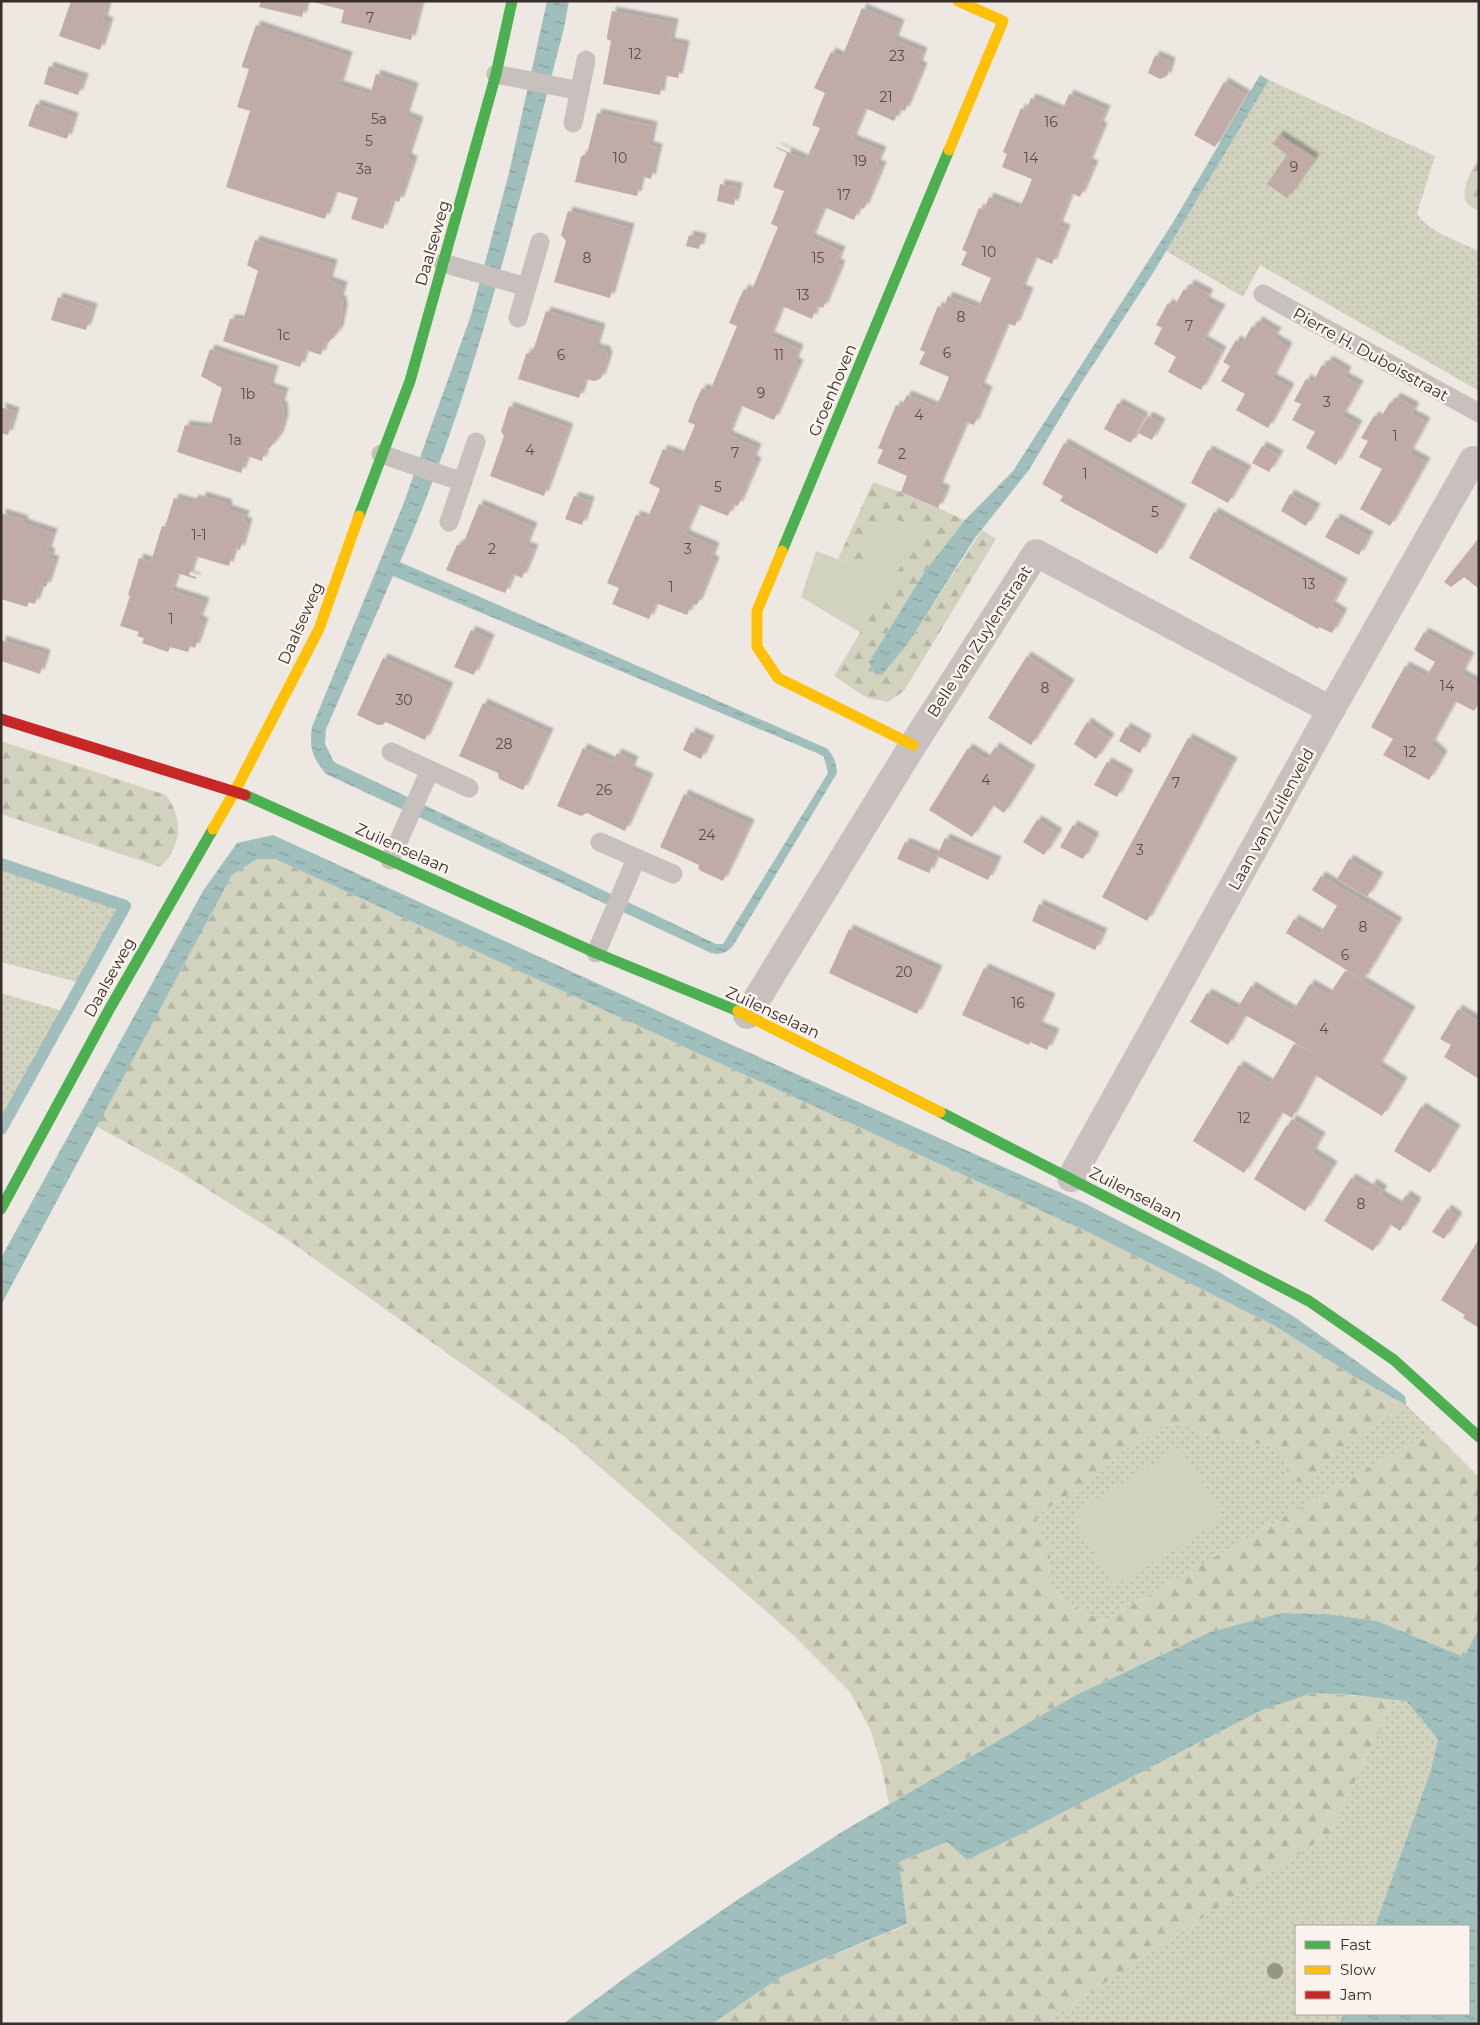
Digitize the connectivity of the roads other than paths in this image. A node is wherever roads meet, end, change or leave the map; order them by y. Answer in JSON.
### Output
{"nodes":[{"id":1,"x":512,"y":1,"type":"edge"},
{"id":2,"x":958,"y":1,"type":"edge"},
{"id":3,"x":586,"y":60,"type":"dead end"},
{"id":4,"x":496,"y":74,"type":"junction"},
{"id":5,"x":580,"y":91,"type":"junction"},
{"id":6,"x":573,"y":123,"type":"dead end"},
{"id":7,"x":540,"y":242,"type":"dead end"},
{"id":8,"x":443,"y":263,"type":"junction"},
{"id":9,"x":527,"y":287,"type":"junction"},
{"id":10,"x":1263,"y":294,"type":"dead end"},
{"id":11,"x":518,"y":318,"type":"dead end"},
{"id":12,"x":1479,"y":413,"type":"edge"},
{"id":13,"x":476,"y":442,"type":"dead end"},
{"id":14,"x":381,"y":454,"type":"junction"},
{"id":15,"x":1477,"y":458,"type":"edge"},
{"id":16,"x":463,"y":482,"type":"junction"},
{"id":17,"x":449,"y":522,"type":"dead end"},
{"id":18,"x":1331,"y":710,"type":"junction"},
{"id":19,"x":1,"y":719,"type":"edge"},
{"id":20,"x":913,"y":745,"type":"junction"},
{"id":21,"x":391,"y":752,"type":"dead end"},
{"id":22,"x":430,"y":770,"type":"junction"},
{"id":23,"x":469,"y":788,"type":"dead end"},
{"id":24,"x":235,"y":791,"type":"junction"},
{"id":25,"x":600,"y":842,"type":"dead end"},
{"id":26,"x":636,"y":859,"type":"junction"},
{"id":27,"x":390,"y":860,"type":"junction"},
{"id":28,"x":673,"y":874,"type":"dead end"},
{"id":29,"x":596,"y":953,"type":"junction"},
{"id":30,"x":747,"y":1015,"type":"junction"},
{"id":31,"x":1072,"y":1178,"type":"junction"},
{"id":32,"x":1,"y":1208,"type":"edge"},
{"id":33,"x":1477,"y":1433,"type":"edge"}],
"edges":[{"from":1,"to":4,"type":"street","name":"Daalseweg"},
{"from":2,"to":20,"type":"street","name":"Groenhoven"},
{"from":3,"to":5,"type":"lane"},
{"from":4,"to":5,"type":"lane"},
{"from":4,"to":8,"type":"street","name":"Daalseweg"},
{"from":5,"to":6,"type":"lane"},
{"from":7,"to":9,"type":"lane"},
{"from":8,"to":9,"type":"lane"},
{"from":8,"to":14,"type":"street","name":"Daalseweg"},
{"from":9,"to":11,"type":"lane"},
{"from":10,"to":12,"type":"lane","name":"Pierre H. Duboisstraat"},
{"from":13,"to":16,"type":"lane"},
{"from":14,"to":16,"type":"lane"},
{"from":14,"to":24,"type":"street","name":"Daalseweg"},
{"from":15,"to":18,"type":"street","name":"Laan van Zuilenveld"},
{"from":16,"to":17,"type":"lane"},
{"from":18,"to":20,"type":"street","name":"Belle van Zuylenstraat"},
{"from":18,"to":31,"type":"street","name":"Laan van Zuilenveld"},
{"from":19,"to":24,"type":"street","name":"Zuilenselaan"},
{"from":20,"to":30,"type":"street","name":"Belle van Zuylenstraat"},
{"from":21,"to":22,"type":"lane"},
{"from":22,"to":23,"type":"lane"},
{"from":22,"to":27,"type":"lane"},
{"from":24,"to":27,"type":"street","name":"Zuilenselaan"},
{"from":24,"to":32,"type":"street","name":"Daalseweg"},
{"from":25,"to":26,"type":"lane"},
{"from":26,"to":28,"type":"lane"},
{"from":26,"to":29,"type":"lane"},
{"from":27,"to":29,"type":"street","name":"Zuilenselaan"},
{"from":29,"to":30,"type":"street","name":"Zuilenselaan"},
{"from":30,"to":31,"type":"street","name":"Zuilenselaan"},
{"from":31,"to":33,"type":"street","name":"Zuilenselaan"}]}
